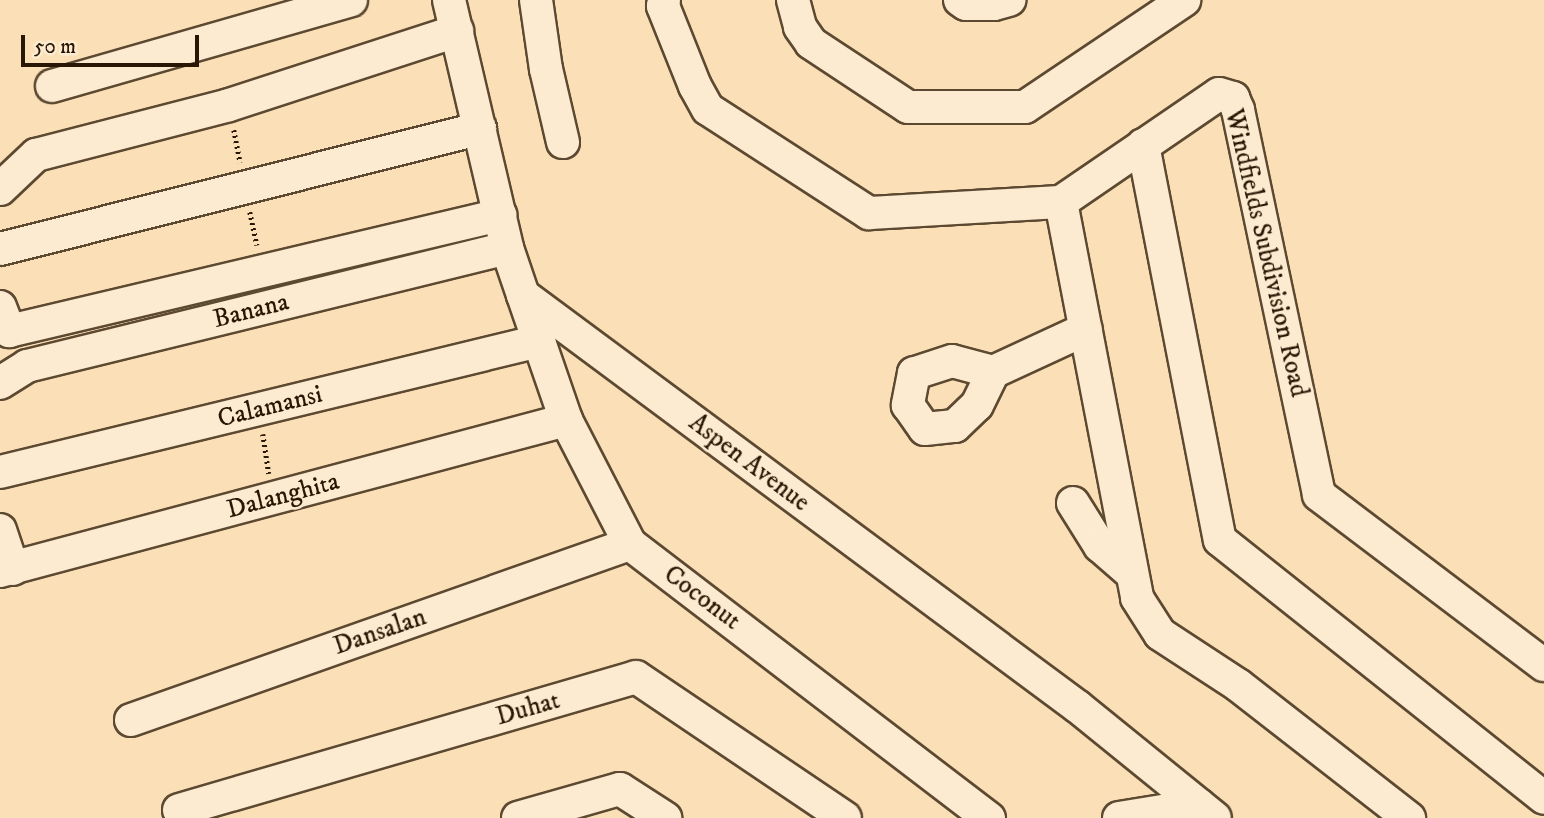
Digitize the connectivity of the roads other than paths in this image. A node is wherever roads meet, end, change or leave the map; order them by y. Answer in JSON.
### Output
{"nodes":[{"id":1,"x":351,"y":0,"type":"edge"},
{"id":2,"x":449,"y":0,"type":"edge"},
{"id":3,"x":537,"y":0,"type":"edge"},
{"id":4,"x":664,"y":0,"type":"edge"},
{"id":5,"x":960,"y":0,"type":"edge"},
{"id":6,"x":1009,"y":0,"type":"edge"},
{"id":7,"x":1184,"y":0,"type":"edge"},
{"id":8,"x":796,"y":3,"type":"edge"},
{"id":9,"x":457,"y":31,"type":"junction"},
{"id":10,"x":52,"y":86,"type":"dead end"},
{"id":11,"x":480,"y":128,"type":"junction"},
{"id":12,"x":563,"y":142,"type":"dead end"},
{"id":13,"x":1143,"y":145,"type":"junction"},
{"id":14,"x":0,"y":189,"type":"edge"},
{"id":15,"x":1061,"y":202,"type":"junction"},
{"id":16,"x":500,"y":215,"type":"junction"},
{"id":17,"x":507,"y":248,"type":"junction"},
{"id":18,"x":0,"y":249,"type":"edge"},
{"id":19,"x":523,"y":295,"type":"junction"},
{"id":20,"x":4,"y":319,"type":"edge"},
{"id":21,"x":1086,"y":329,"type":"junction"},
{"id":22,"x":539,"y":341,"type":"junction"},
{"id":23,"x":993,"y":372,"type":"dead end"},
{"id":24,"x":0,"y":383,"type":"edge"},
{"id":25,"x":566,"y":420,"type":"junction"},
{"id":26,"x":0,"y":472,"type":"edge"},
{"id":27,"x":1073,"y":503,"type":"dead end"},
{"id":28,"x":0,"y":530,"type":"edge"},
{"id":29,"x":630,"y":544,"type":"junction"},
{"id":30,"x":6,"y":570,"type":"edge"},
{"id":31,"x":1130,"y":572,"type":"junction"},
{"id":32,"x":1544,"y":665,"type":"edge"},
{"id":33,"x":131,"y":720,"type":"dead end"},
{"id":34,"x":1544,"y":798,"type":"edge"},
{"id":35,"x":178,"y":810,"type":"dead end"},
{"id":36,"x":1207,"y":812,"type":"edge"},
{"id":37,"x":518,"y":818,"type":"edge"},
{"id":38,"x":665,"y":818,"type":"edge"},
{"id":39,"x":845,"y":818,"type":"edge"},
{"id":40,"x":989,"y":818,"type":"edge"},
{"id":41,"x":1119,"y":818,"type":"edge"},
{"id":42,"x":1409,"y":818,"type":"edge"}],
"edges":[{"from":1,"to":10,"type":"street"},
{"from":2,"to":9,"type":"street"},
{"from":3,"to":12,"type":"street"},
{"from":4,"to":15,"type":"street"},
{"from":5,"to":6,"type":"street"},
{"from":7,"to":8,"type":"street"},
{"from":9,"to":11,"type":"street"},
{"from":9,"to":14,"type":"street"},
{"from":11,"to":16,"type":"street"},
{"from":11,"to":18,"type":"street"},
{"from":13,"to":15,"type":"street","name":"Windfields Subdivision Road"},
{"from":13,"to":32,"type":"street","name":"Windfields Subdivision Road"},
{"from":13,"to":34,"type":"street"},
{"from":15,"to":21,"type":"street"},
{"from":16,"to":17,"type":"street"},
{"from":16,"to":20,"type":"street"},
{"from":17,"to":19,"type":"street"},
{"from":17,"to":24,"type":"street","name":"Banana"},
{"from":19,"to":22,"type":"street","name":"Coconut"},
{"from":19,"to":36,"type":"street","name":"Aspen Avenue"},
{"from":21,"to":23,"type":"street"},
{"from":21,"to":31,"type":"street"},
{"from":22,"to":25,"type":"street","name":"Coconut"},
{"from":22,"to":26,"type":"street","name":"Calamansi"},
{"from":25,"to":29,"type":"street","name":"Coconut"},
{"from":25,"to":30,"type":"street","name":"Dalanghita"},
{"from":27,"to":31,"type":"street"},
{"from":28,"to":30,"type":"street"},
{"from":29,"to":33,"type":"street","name":"Dansalan"},
{"from":29,"to":40,"type":"street","name":"Coconut"},
{"from":31,"to":42,"type":"street"},
{"from":35,"to":39,"type":"street","name":"Duhat"},
{"from":36,"to":41,"type":"street"},
{"from":37,"to":38,"type":"street"}]}
